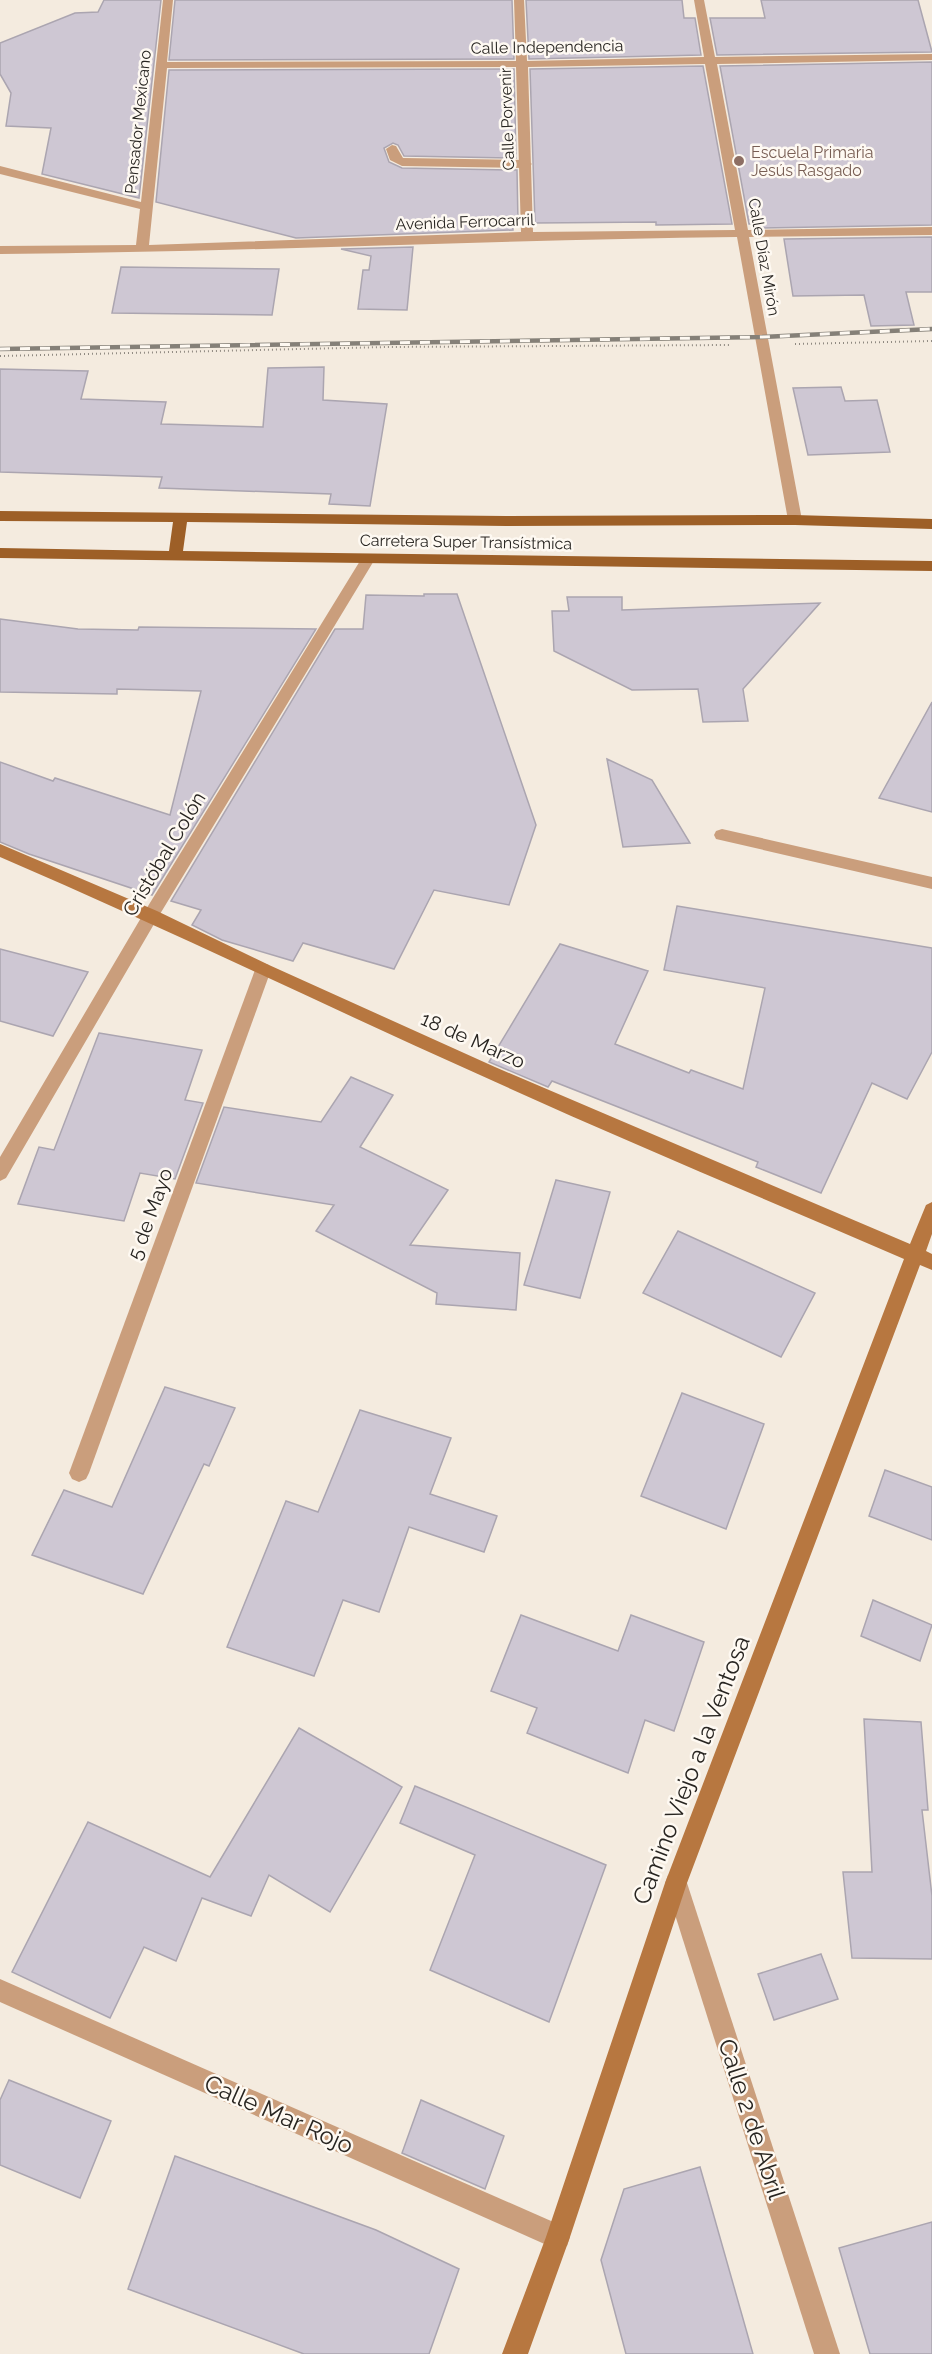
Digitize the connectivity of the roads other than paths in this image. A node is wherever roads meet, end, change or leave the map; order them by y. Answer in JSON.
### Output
{"nodes":[{"id":1,"x":168,"y":0,"type":"edge"},
{"id":2,"x":519,"y":0,"type":"edge"},
{"id":3,"x":699,"y":0,"type":"edge"},
{"id":4,"x":932,"y":57,"type":"edge"},
{"id":5,"x":711,"y":61,"type":"junction"},
{"id":6,"x":522,"y":64,"type":"junction"},
{"id":7,"x":162,"y":65,"type":"junction"},
{"id":8,"x":392,"y":149,"type":"dead end"},
{"id":9,"x":526,"y":164,"type":"junction"},
{"id":10,"x":0,"y":170,"type":"edge"},
{"id":11,"x":146,"y":207,"type":"junction"},
{"id":12,"x":932,"y":231,"type":"edge"},
{"id":13,"x":743,"y":233,"type":"junction"},
{"id":14,"x":527,"y":236,"type":"junction"},
{"id":15,"x":142,"y":249,"type":"junction"},
{"id":16,"x":0,"y":250,"type":"edge"},
{"id":17,"x":0,"y":516,"type":"edge"},
{"id":18,"x":181,"y":517,"type":"junction"},
{"id":19,"x":795,"y":520,"type":"junction"},
{"id":20,"x":932,"y":524,"type":"edge"},
{"id":21,"x":0,"y":554,"type":"edge"},
{"id":22,"x":175,"y":555,"type":"junction"},
{"id":23,"x":368,"y":559,"type":"junction"},
{"id":24,"x":932,"y":566,"type":"edge"},
{"id":25,"x":722,"y":835,"type":"dead end"},
{"id":26,"x":0,"y":850,"type":"edge"},
{"id":27,"x":932,"y":883,"type":"edge"},
{"id":28,"x":151,"y":915,"type":"junction"},
{"id":29,"x":263,"y":970,"type":"junction"},
{"id":30,"x":0,"y":1173,"type":"edge"},
{"id":31,"x":932,"y":1210,"type":"edge"},
{"id":32,"x":924,"y":1257,"type":"edge"},
{"id":33,"x":80,"y":1473,"type":"dead end"},
{"id":34,"x":676,"y":1883,"type":"junction"},
{"id":35,"x":0,"y":1990,"type":"edge"},
{"id":36,"x":558,"y":2237,"type":"junction"},
{"id":37,"x":515,"y":2354,"type":"edge"},
{"id":38,"x":827,"y":2354,"type":"edge"}],
"edges":[{"from":1,"to":7,"type":"street","name":"Pensador Mexicano"},
{"from":2,"to":6,"type":"street","name":"Calle Porvenir"},
{"from":3,"to":5,"type":"street","name":"Calle Díaz Mirón"},
{"from":4,"to":5,"type":"street","name":"Calle Independencia"},
{"from":5,"to":6,"type":"street","name":"Calle Independencia"},
{"from":5,"to":13,"type":"street","name":"Calle Díaz Mirón"},
{"from":6,"to":7,"type":"street","name":"Calle Independencia"},
{"from":6,"to":9,"type":"street","name":"Calle Porvenir"},
{"from":7,"to":11,"type":"street","name":"Pensador Mexicano"},
{"from":8,"to":9,"type":"street"},
{"from":9,"to":14,"type":"street","name":"Calle Porvenir"},
{"from":10,"to":11,"type":"street"},
{"from":11,"to":15,"type":"street","name":"Pensador Mexicano"},
{"from":12,"to":13,"type":"street","name":"Avenida Ferrocarril"},
{"from":13,"to":14,"type":"street","name":"Avenida Ferrocarril"},
{"from":13,"to":19,"type":"street","name":"Calle Díaz Mirón"},
{"from":14,"to":15,"type":"street","name":"Avenida Ferrocarril"},
{"from":15,"to":16,"type":"street","name":"Avenida Ferrocarril"},
{"from":17,"to":18,"type":"main road","name":"Carretera Super Transístmica"},
{"from":18,"to":19,"type":"main road","name":"Carretera Super Transístmica"},
{"from":18,"to":22,"type":"main road"},
{"from":19,"to":20,"type":"main road","name":"Carretera Super Transístmica"},
{"from":21,"to":22,"type":"main road","name":"Carretera Super Transístmica"},
{"from":22,"to":23,"type":"main road","name":"Carretera Super Transístmica"},
{"from":23,"to":24,"type":"main road","name":"Carretera Super Transístmica"},
{"from":23,"to":28,"type":"street","name":"Cristóbal Colón"},
{"from":25,"to":27,"type":"street"},
{"from":26,"to":28,"type":"main road","name":"18 de Marzo"},
{"from":28,"to":29,"type":"main road","name":"18 de Marzo"},
{"from":28,"to":30,"type":"street","name":"Cristóbal Colón"},
{"from":29,"to":32,"type":"main road","name":"18 de Marzo"},
{"from":29,"to":33,"type":"street","name":"5 de Mayo"},
{"from":31,"to":32,"type":"main road","name":"Camino Viejo a la Ventosa"},
{"from":32,"to":34,"type":"main road","name":"Camino Viejo a la Ventosa"},
{"from":34,"to":36,"type":"main road","name":"Camino Viejo a la Ventosa"},
{"from":34,"to":38,"type":"street","name":"Calle 2 de Abril"},
{"from":35,"to":36,"type":"street","name":"Calle Mar Rojo"},
{"from":36,"to":37,"type":"main road","name":"Camino Viejo a la Ventosa"}]}
